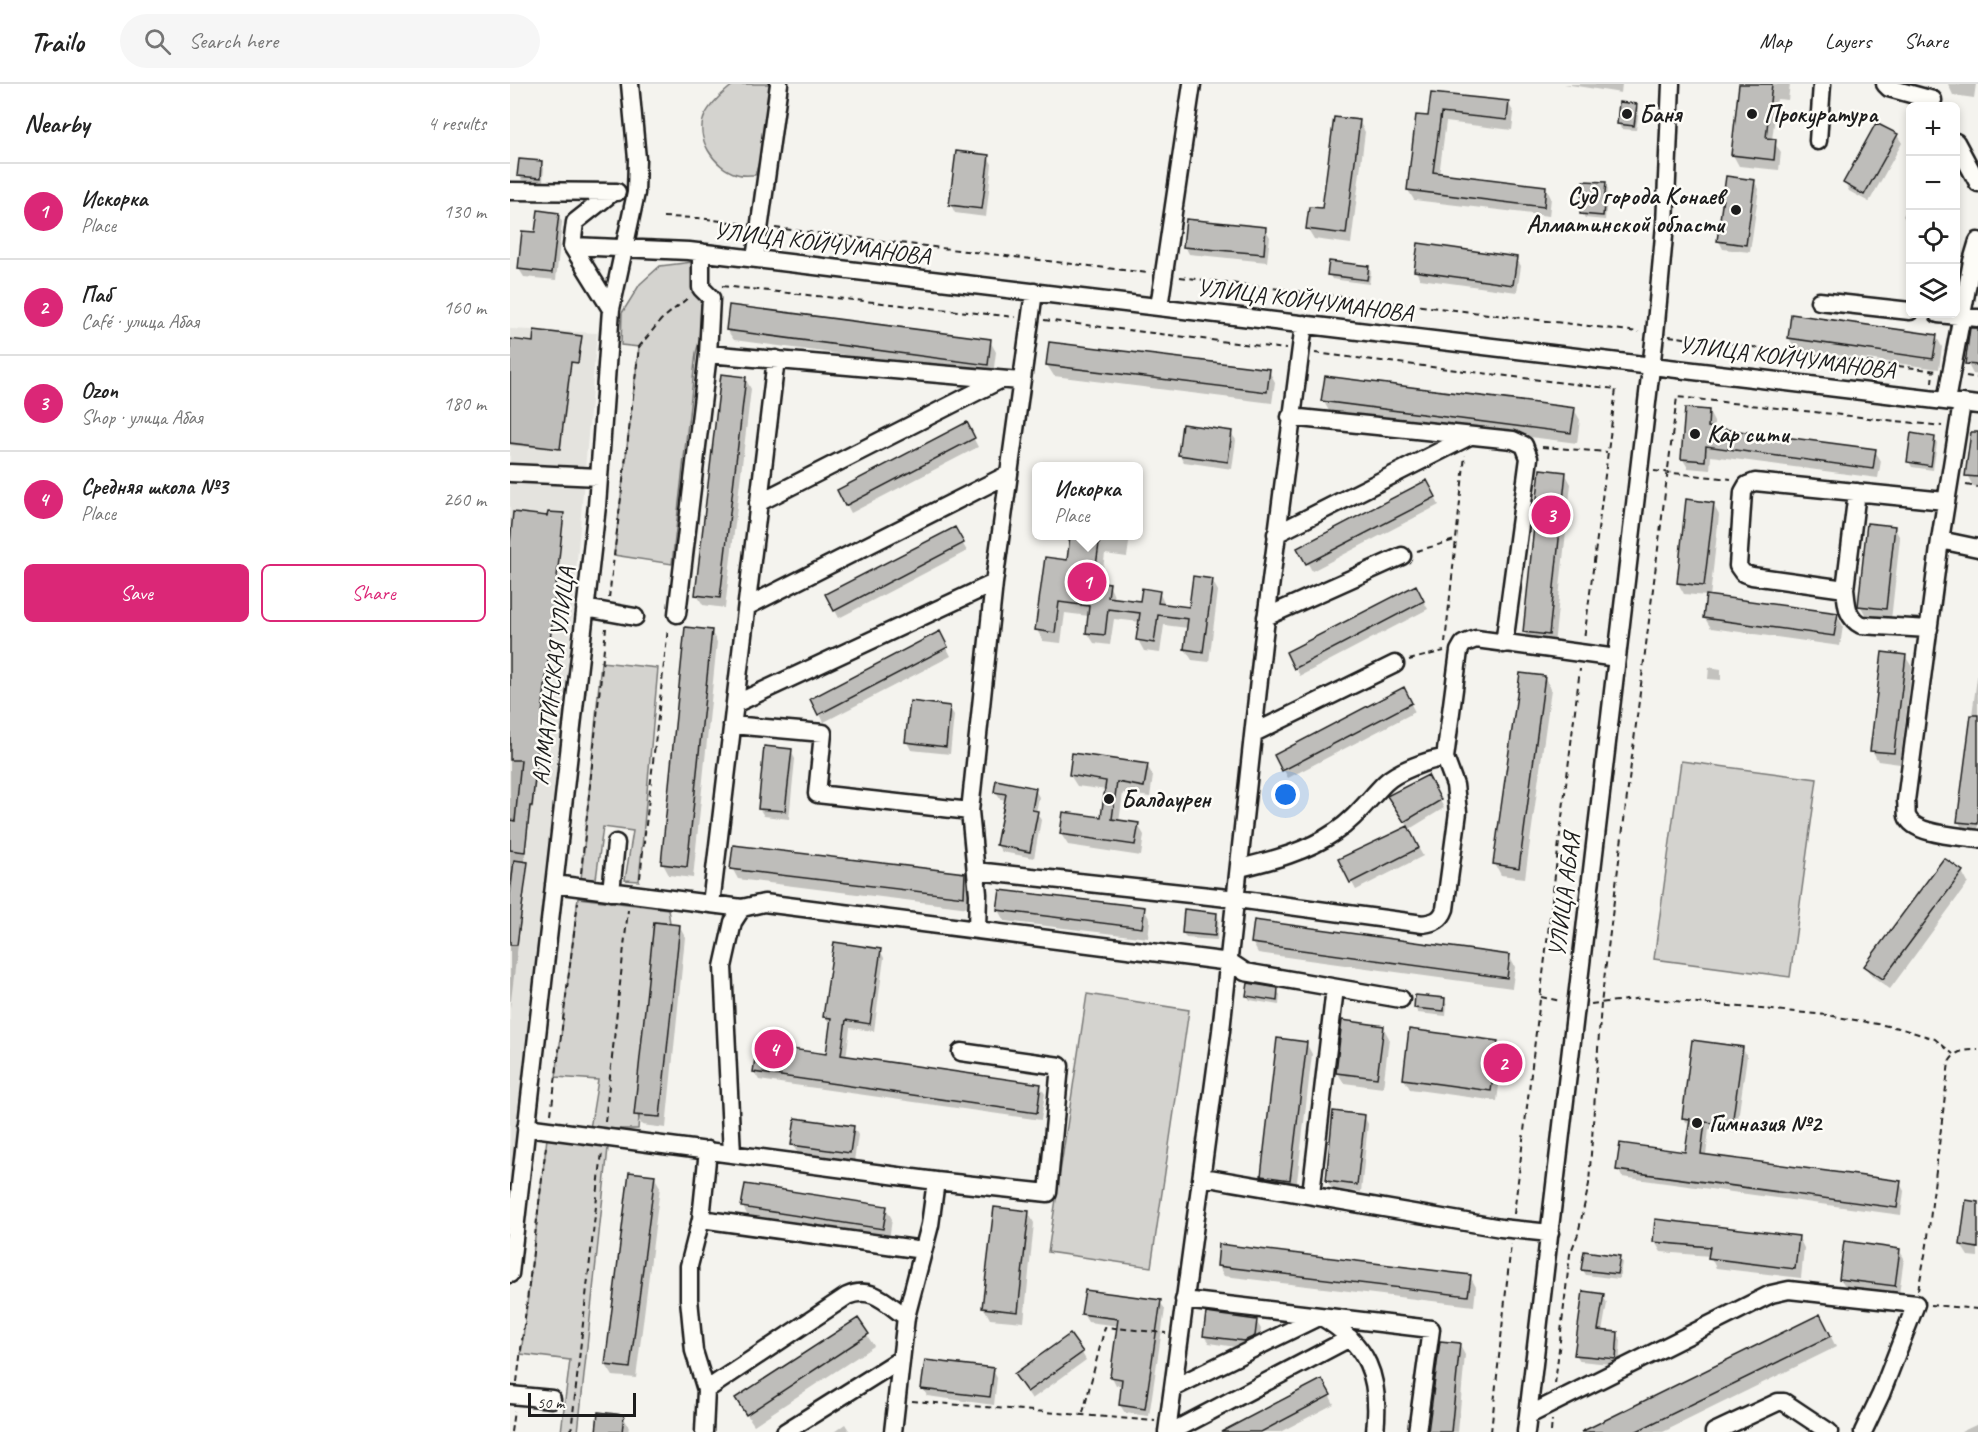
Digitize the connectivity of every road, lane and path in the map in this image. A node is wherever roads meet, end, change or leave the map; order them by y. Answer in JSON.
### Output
{"nodes":[{"id":1,"x":630,"y":84,"type":"edge"},
{"id":2,"x":779,"y":84,"type":"edge"},
{"id":3,"x":1192,"y":84,"type":"edge"},
{"id":4,"x":1671,"y":84,"type":"edge"},
{"id":5,"x":1822,"y":84,"type":"edge"},
{"id":6,"x":1885,"y":84,"type":"edge"},
{"id":7,"x":1934,"y":97,"type":"edge"},
{"id":8,"x":1818,"y":141,"type":"dead end"},
{"id":9,"x":1960,"y":149,"type":"edge"},
{"id":10,"x":1978,"y":183,"type":"edge"},
{"id":11,"x":510,"y":191,"type":"edge"},
{"id":12,"x":613,"y":192,"type":"junction"},
{"id":13,"x":636,"y":192,"type":"junction"},
{"id":14,"x":663,"y":217,"type":"dead end"},
{"id":15,"x":761,"y":226,"type":"junction"},
{"id":16,"x":1978,"y":241,"type":"edge"},
{"id":17,"x":572,"y":246,"type":"junction"},
{"id":18,"x":625,"y":248,"type":"junction"},
{"id":19,"x":701,"y":252,"type":"junction"},
{"id":20,"x":755,"y":259,"type":"junction"},
{"id":21,"x":1163,"y":275,"type":"junction"},
{"id":22,"x":701,"y":288,"type":"junction"},
{"id":23,"x":1034,"y":292,"type":"junction"},
{"id":24,"x":1819,"y":301,"type":"dead end"},
{"id":25,"x":1159,"y":307,"type":"junction"},
{"id":26,"x":611,"y":309,"type":"junction"},
{"id":27,"x":1906,"y":310,"type":"edge"},
{"id":28,"x":1970,"y":317,"type":"edge"},
{"id":29,"x":1030,"y":319,"type":"junction"},
{"id":30,"x":1304,"y":324,"type":"junction"},
{"id":31,"x":1655,"y":334,"type":"junction"},
{"id":32,"x":1299,"y":351,"type":"junction"},
{"id":33,"x":708,"y":354,"type":"junction"},
{"id":34,"x":776,"y":359,"type":"junction"},
{"id":35,"x":1650,"y":364,"type":"junction"},
{"id":36,"x":1952,"y":374,"type":"junction"},
{"id":37,"x":1978,"y":378,"type":"edge"},
{"id":38,"x":999,"y":380,"type":"junction"},
{"id":39,"x":1020,"y":381,"type":"junction"},
{"id":40,"x":1962,"y":403,"type":"edge"},
{"id":41,"x":1290,"y":417,"type":"junction"},
{"id":42,"x":1958,"y":428,"type":"junction"},
{"id":43,"x":1468,"y":437,"type":"junction"},
{"id":44,"x":1524,"y":445,"type":"junction"},
{"id":45,"x":1607,"y":452,"type":"junction"},
{"id":46,"x":1638,"y":469,"type":"junction"},
{"id":47,"x":510,"y":473,"type":"edge"},
{"id":48,"x":1667,"y":473,"type":"junction"},
{"id":49,"x":1007,"y":475,"type":"junction"},
{"id":50,"x":599,"y":477,"type":"junction"},
{"id":51,"x":1755,"y":482,"type":"junction"},
{"id":52,"x":1857,"y":492,"type":"junction"},
{"id":53,"x":1945,"y":501,"type":"junction"},
{"id":54,"x":758,"y":503,"type":"junction"},
{"id":55,"x":1276,"y":534,"type":"junction"},
{"id":56,"x":1455,"y":540,"type":"junction"},
{"id":57,"x":1940,"y":540,"type":"junction"},
{"id":58,"x":1978,"y":548,"type":"edge"},
{"id":59,"x":1402,"y":556,"type":"joint"},
{"id":60,"x":994,"y":583,"type":"junction"},
{"id":61,"x":1845,"y":589,"type":"junction"},
{"id":62,"x":748,"y":606,"type":"junction"},
{"id":63,"x":585,"y":608,"type":"junction"},
{"id":64,"x":608,"y":612,"type":"junction"},
{"id":65,"x":635,"y":617,"type":"dead end"},
{"id":66,"x":1266,"y":617,"type":"junction"},
{"id":67,"x":673,"y":618,"type":"joint"},
{"id":68,"x":1929,"y":629,"type":"junction"},
{"id":69,"x":1504,"y":644,"type":"junction"},
{"id":70,"x":1444,"y":651,"type":"junction"},
{"id":71,"x":1582,"y":654,"type":"junction"},
{"id":72,"x":1617,"y":658,"type":"junction"},
{"id":73,"x":1443,"y":662,"type":"dead end"},
{"id":74,"x":1395,"y":664,"type":"joint"},
{"id":75,"x":735,"y":704,"type":"junction"},
{"id":76,"x":732,"y":725,"type":"junction"},
{"id":77,"x":1254,"y":733,"type":"junction"},
{"id":78,"x":1444,"y":758,"type":"junction"},
{"id":79,"x":970,"y":812,"type":"junction"},
{"id":80,"x":1978,"y":839,"type":"edge"},
{"id":81,"x":616,"y":843,"type":"dead end"},
{"id":82,"x":1240,"y":868,"type":"junction"},
{"id":83,"x":976,"y":871,"type":"junction"},
{"id":84,"x":554,"y":884,"type":"junction"},
{"id":85,"x":580,"y":888,"type":"junction"},
{"id":86,"x":611,"y":892,"type":"junction"},
{"id":87,"x":630,"y":894,"type":"junction"},
{"id":88,"x":1237,"y":899,"type":"junction"},
{"id":89,"x":711,"y":904,"type":"junction"},
{"id":90,"x":742,"y":908,"type":"junction"},
{"id":91,"x":977,"y":929,"type":"junction"},
{"id":92,"x":1230,"y":962,"type":"junction"},
{"id":93,"x":1335,"y":988,"type":"junction"},
{"id":94,"x":1401,"y":999,"type":"dead end"},
{"id":95,"x":1601,"y":1004,"type":"junction"},
{"id":96,"x":1978,"y":1050,"type":"edge"},
{"id":97,"x":961,"y":1052,"type":"dead end"},
{"id":98,"x":1953,"y":1054,"type":"junction"},
{"id":99,"x":526,"y":1127,"type":"junction"},
{"id":100,"x":548,"y":1130,"type":"junction"},
{"id":101,"x":604,"y":1137,"type":"junction"},
{"id":102,"x":708,"y":1150,"type":"junction"},
{"id":103,"x":732,"y":1154,"type":"junction"},
{"id":104,"x":1203,"y":1177,"type":"junction"},
{"id":105,"x":936,"y":1181,"type":"junction"},
{"id":106,"x":1311,"y":1194,"type":"junction"},
{"id":107,"x":513,"y":1219,"type":"edge"},
{"id":108,"x":701,"y":1219,"type":"junction"},
{"id":109,"x":1512,"y":1227,"type":"junction"},
{"id":110,"x":1550,"y":1233,"type":"junction"},
{"id":111,"x":923,"y":1250,"type":"junction"},
{"id":112,"x":510,"y":1274,"type":"edge"},
{"id":113,"x":1184,"y":1300,"type":"junction"},
{"id":114,"x":1916,"y":1304,"type":"junction"},
{"id":115,"x":1978,"y":1309,"type":"edge"},
{"id":116,"x":1320,"y":1316,"type":"junction"},
{"id":117,"x":906,"y":1317,"type":"junction"},
{"id":118,"x":1180,"y":1334,"type":"junction"},
{"id":119,"x":1350,"y":1338,"type":"junction"},
{"id":120,"x":902,"y":1359,"type":"junction"},
{"id":121,"x":1173,"y":1388,"type":"junction"},
{"id":122,"x":706,"y":1390,"type":"junction"},
{"id":123,"x":513,"y":1395,"type":"edge"},
{"id":124,"x":552,"y":1399,"type":"dead end"},
{"id":125,"x":897,"y":1400,"type":"junction"},
{"id":126,"x":1553,"y":1405,"type":"junction"},
{"id":127,"x":1083,"y":1413,"type":"junction"},
{"id":128,"x":1529,"y":1415,"type":"junction"},
{"id":129,"x":1169,"y":1429,"type":"edge"},
{"id":130,"x":1372,"y":1430,"type":"edge"},
{"id":131,"x":511,"y":1432,"type":"edge"},
{"id":132,"x":571,"y":1432,"type":"edge"},
{"id":133,"x":704,"y":1432,"type":"edge"},
{"id":134,"x":785,"y":1432,"type":"edge"},
{"id":135,"x":893,"y":1432,"type":"edge"},
{"id":136,"x":1417,"y":1432,"type":"edge"},
{"id":137,"x":1491,"y":1432,"type":"edge"},
{"id":138,"x":1526,"y":1432,"type":"edge"},
{"id":139,"x":1551,"y":1432,"type":"edge"},
{"id":140,"x":1714,"y":1432,"type":"edge"},
{"id":141,"x":1829,"y":1432,"type":"edge"},
{"id":142,"x":1863,"y":1432,"type":"edge"}],
"edges":[{"from":1,"to":13,"type":"street","name":"АЛМАТИНСКАЯ УЛИЦА"},
{"from":2,"to":15,"type":"street"},
{"from":3,"to":21,"type":"street"},
{"from":4,"to":31,"type":"street","name":"УЛИЦА АБАЯ"},
{"from":5,"to":8,"type":"street"},
{"from":6,"to":7,"type":"street"},
{"from":9,"to":10,"type":"street"},
{"from":11,"to":12,"type":"street"},
{"from":12,"to":13,"type":"street"},
{"from":12,"to":17,"type":"street"},
{"from":13,"to":18,"type":"street","name":"АЛМАТИНСКАЯ УЛИЦА"},
{"from":14,"to":15,"type":"path"},
{"from":15,"to":20,"type":"street"},
{"from":15,"to":21,"type":"path"},
{"from":16,"to":28,"type":"street"},
{"from":17,"to":18,"type":"street","name":"УЛИЦА КОЙЧУМАНОВА"},
{"from":17,"to":26,"type":"street"},
{"from":18,"to":19,"type":"street","name":"УЛИЦА КОЙЧУМАНОВА"},
{"from":18,"to":26,"type":"street","name":"АЛМАТИНСКАЯ УЛИЦА"},
{"from":19,"to":20,"type":"street","name":"УЛИЦА КОЙЧУМАНОВА"},
{"from":19,"to":22,"type":"street"},
{"from":20,"to":23,"type":"street","name":"УЛИЦА КОЙЧУМАНОВА"},
{"from":21,"to":25,"type":"street"},
{"from":21,"to":31,"type":"path"},
{"from":22,"to":29,"type":"path"},
{"from":22,"to":33,"type":"street"},
{"from":22,"to":64,"type":"path"},
{"from":23,"to":25,"type":"street","name":"УЛИЦА КОЙЧУМАНОВА"},
{"from":23,"to":29,"type":"street"},
{"from":24,"to":27,"type":"street"},
{"from":25,"to":30,"type":"street","name":"УЛИЦА КОЙЧУМАНОВА"},
{"from":26,"to":50,"type":"street","name":"АЛМАТИНСКАЯ УЛИЦА"},
{"from":28,"to":36,"type":"street"},
{"from":29,"to":32,"type":"path"},
{"from":29,"to":39,"type":"street"},
{"from":30,"to":32,"type":"street"},
{"from":30,"to":35,"type":"street","name":"УЛИЦА КОЙЧУМАНОВА"},
{"from":31,"to":35,"type":"street","name":"УЛИЦА АБАЯ"},
{"from":31,"to":36,"type":"path"},
{"from":32,"to":41,"type":"street"},
{"from":32,"to":45,"type":"path"},
{"from":33,"to":34,"type":"street"},
{"from":33,"to":67,"type":"street"},
{"from":34,"to":38,"type":"street"},
{"from":34,"to":54,"type":"street"},
{"from":35,"to":40,"type":"street","name":"УЛИЦА КОЙЧУМАНОВА"},
{"from":35,"to":46,"type":"street","name":"УЛИЦА АБАЯ"},
{"from":36,"to":37,"type":"path"},
{"from":36,"to":40,"type":"street"},
{"from":38,"to":39,"type":"street"},
{"from":38,"to":54,"type":"street"},
{"from":39,"to":49,"type":"street"},
{"from":40,"to":42,"type":"street"},
{"from":41,"to":43,"type":"street"},
{"from":41,"to":55,"type":"street"},
{"from":42,"to":48,"type":"path"},
{"from":42,"to":53,"type":"street"},
{"from":43,"to":44,"type":"street"},
{"from":43,"to":55,"type":"street"},
{"from":43,"to":56,"type":"path"},
{"from":44,"to":45,"type":"path"},
{"from":44,"to":69,"type":"street"},
{"from":45,"to":71,"type":"path"},
{"from":46,"to":48,"type":"path"},
{"from":46,"to":72,"type":"street","name":"УЛИЦА АБАЯ"},
{"from":47,"to":50,"type":"street"},
{"from":48,"to":51,"type":"path"},
{"from":48,"to":95,"type":"path"},
{"from":49,"to":60,"type":"street"},
{"from":49,"to":62,"type":"street"},
{"from":50,"to":63,"type":"street","name":"АЛМАТИНСКАЯ УЛИЦА"},
{"from":51,"to":52,"type":"street"},
{"from":51,"to":61,"type":"street"},
{"from":52,"to":53,"type":"street"},
{"from":52,"to":61,"type":"street"},
{"from":53,"to":57,"type":"street"},
{"from":54,"to":62,"type":"street"},
{"from":55,"to":66,"type":"street"},
{"from":56,"to":59,"type":"path"},
{"from":56,"to":70,"type":"path"},
{"from":57,"to":58,"type":"street"},
{"from":57,"to":68,"type":"street"},
{"from":59,"to":66,"type":"street"},
{"from":60,"to":75,"type":"street"},
{"from":60,"to":79,"type":"street"},
{"from":61,"to":68,"type":"street"},
{"from":62,"to":75,"type":"street"},
{"from":63,"to":64,"type":"street"},
{"from":63,"to":84,"type":"street","name":"АЛМАТИНСКАЯ УЛИЦА"},
{"from":64,"to":65,"type":"street"},
{"from":64,"to":85,"type":"path"},
{"from":66,"to":77,"type":"street"},
{"from":67,"to":87,"type":"path"},
{"from":68,"to":80,"type":"street"},
{"from":69,"to":71,"type":"street"},
{"from":69,"to":78,"type":"street"},
{"from":70,"to":73,"type":"path"},
{"from":70,"to":74,"type":"path"},
{"from":71,"to":72,"type":"street"},
{"from":71,"to":109,"type":"path"},
{"from":72,"to":110,"type":"street","name":"УЛИЦА АБАЯ"},
{"from":74,"to":77,"type":"street"},
{"from":75,"to":76,"type":"street"},
{"from":76,"to":79,"type":"street"},
{"from":76,"to":89,"type":"street"},
{"from":77,"to":82,"type":"street"},
{"from":78,"to":82,"type":"street"},
{"from":78,"to":88,"type":"street"},
{"from":79,"to":83,"type":"street"},
{"from":81,"to":86,"type":"street"},
{"from":82,"to":88,"type":"street"},
{"from":83,"to":88,"type":"street"},
{"from":83,"to":91,"type":"street"},
{"from":84,"to":85,"type":"street"},
{"from":84,"to":99,"type":"street","name":"АЛМАТИНСКАЯ УЛИЦА"},
{"from":85,"to":86,"type":"street"},
{"from":85,"to":100,"type":"path"},
{"from":86,"to":87,"type":"street"},
{"from":87,"to":89,"type":"street"},
{"from":87,"to":101,"type":"path"},
{"from":88,"to":92,"type":"street"},
{"from":89,"to":90,"type":"street"},
{"from":90,"to":91,"type":"street"},
{"from":90,"to":103,"type":"street"},
{"from":91,"to":92,"type":"street"},
{"from":92,"to":93,"type":"street"},
{"from":92,"to":104,"type":"street"},
{"from":93,"to":94,"type":"street"},
{"from":93,"to":106,"type":"street"},
{"from":95,"to":98,"type":"path"},
{"from":95,"to":126,"type":"path"},
{"from":96,"to":98,"type":"path"},
{"from":97,"to":105,"type":"street"},
{"from":98,"to":114,"type":"path"},
{"from":99,"to":100,"type":"street"},
{"from":99,"to":107,"type":"street","name":"АЛМАТИНСКАЯ УЛИЦА"},
{"from":100,"to":101,"type":"street"},
{"from":100,"to":123,"type":"path"},
{"from":101,"to":102,"type":"street"},
{"from":101,"to":132,"type":"path"},
{"from":102,"to":103,"type":"street"},
{"from":102,"to":108,"type":"street"},
{"from":103,"to":105,"type":"street"},
{"from":104,"to":106,"type":"street"},
{"from":104,"to":113,"type":"street"},
{"from":105,"to":111,"type":"street"},
{"from":106,"to":109,"type":"street"},
{"from":107,"to":112,"type":"street","name":"АЛМАТИНСКАЯ УЛИЦА"},
{"from":108,"to":111,"type":"street"},
{"from":108,"to":122,"type":"street"},
{"from":109,"to":110,"type":"street"},
{"from":109,"to":137,"type":"path"},
{"from":110,"to":128,"type":"street","name":"УЛИЦА АБАЯ"},
{"from":111,"to":117,"type":"street"},
{"from":113,"to":116,"type":"street"},
{"from":113,"to":118,"type":"street"},
{"from":114,"to":115,"type":"path"},
{"from":114,"to":126,"type":"street"},
{"from":114,"to":142,"type":"street"},
{"from":116,"to":119,"type":"street"},
{"from":116,"to":121,"type":"street"},
{"from":116,"to":136,"type":"street"},
{"from":117,"to":120,"type":"street"},
{"from":117,"to":122,"type":"street"},
{"from":118,"to":121,"type":"street"},
{"from":118,"to":127,"type":"path"},
{"from":119,"to":129,"type":"street"},
{"from":119,"to":130,"type":"street"},
{"from":120,"to":125,"type":"street"},
{"from":120,"to":134,"type":"street"},
{"from":121,"to":129,"type":"street"},
{"from":122,"to":133,"type":"street"},
{"from":123,"to":124,"type":"street"},
{"from":123,"to":131,"type":"path"},
{"from":125,"to":127,"type":"path"},
{"from":125,"to":135,"type":"street"},
{"from":126,"to":128,"type":"street"},
{"from":126,"to":139,"type":"path"},
{"from":127,"to":129,"type":"path"},
{"from":128,"to":138,"type":"street","name":"УЛИЦА АБАЯ"},
{"from":140,"to":141,"type":"street"}]}
